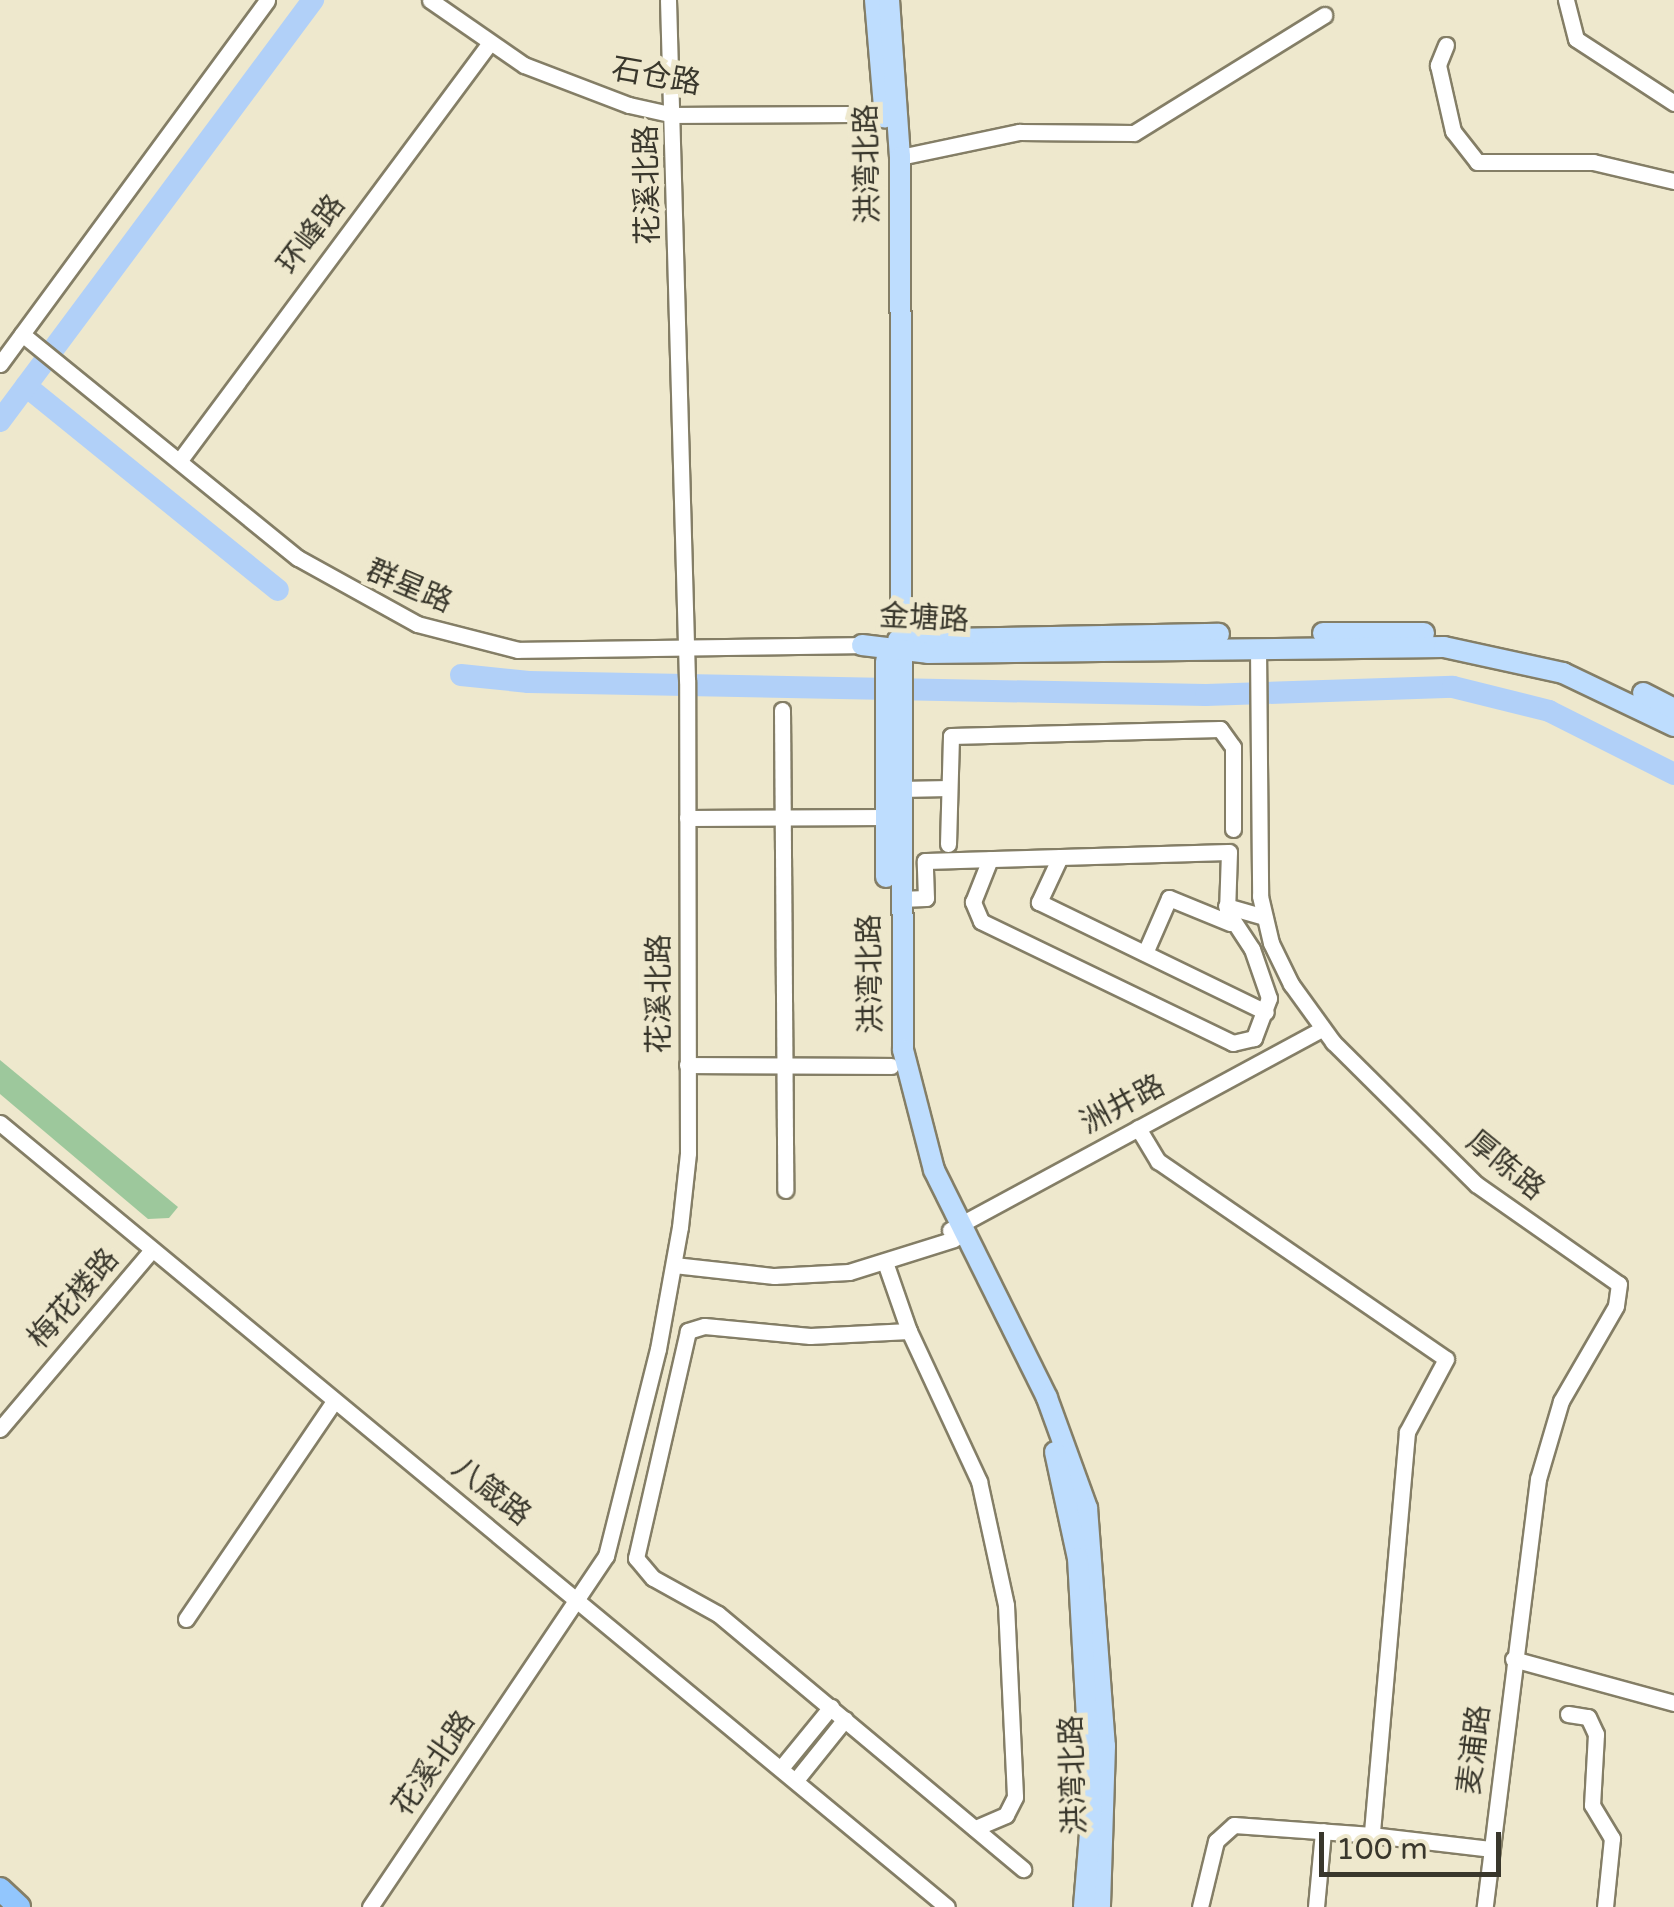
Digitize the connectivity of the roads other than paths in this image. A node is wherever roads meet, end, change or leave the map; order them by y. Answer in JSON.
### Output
{"nodes":[{"id":1,"x":267,"y":0,"type":"edge"},
{"id":2,"x":430,"y":0,"type":"edge"},
{"id":3,"x":668,"y":0,"type":"edge"},
{"id":4,"x":875,"y":0,"type":"edge"},
{"id":5,"x":889,"y":0,"type":"edge"},
{"id":6,"x":1566,"y":0,"type":"edge"},
{"id":7,"x":1324,"y":15,"type":"dead end"},
{"id":8,"x":488,"y":44,"type":"junction"},
{"id":9,"x":1446,"y":44,"type":"dead end"},
{"id":10,"x":1674,"y":103,"type":"edge"},
{"id":11,"x":892,"y":114,"type":"junction"},
{"id":12,"x":674,"y":115,"type":"junction"},
{"id":13,"x":900,"y":156,"type":"junction"},
{"id":14,"x":1674,"y":181,"type":"edge"},
{"id":15,"x":22,"y":334,"type":"junction"},
{"id":16,"x":0,"y":364,"type":"edge"},
{"id":17,"x":180,"y":460,"type":"junction"},
{"id":18,"x":893,"y":644,"type":"junction"},
{"id":19,"x":862,"y":645,"type":"joint"},
{"id":20,"x":686,"y":646,"type":"junction"},
{"id":21,"x":1258,"y":647,"type":"junction"},
{"id":22,"x":893,"y":691,"type":"junction"},
{"id":23,"x":1674,"y":709,"type":"edge"},
{"id":24,"x":782,"y":710,"type":"dead end"},
{"id":25,"x":1674,"y":726,"type":"edge"},
{"id":26,"x":900,"y":788,"type":"junction"},
{"id":27,"x":949,"y":788,"type":"junction"},
{"id":28,"x":885,"y":817,"type":"junction"},
{"id":29,"x":687,"y":818,"type":"junction"},
{"id":30,"x":783,"y":818,"type":"junction"},
{"id":31,"x":1233,"y":829,"type":"dead end"},
{"id":32,"x":948,"y":844,"type":"dead end"},
{"id":33,"x":1060,"y":857,"type":"junction"},
{"id":34,"x":990,"y":859,"type":"junction"},
{"id":35,"x":899,"y":899,"type":"junction"},
{"id":36,"x":1226,"y":906,"type":"junction"},
{"id":37,"x":1264,"y":917,"type":"junction"},
{"id":38,"x":1230,"y":922,"type":"junction"},
{"id":39,"x":1145,"y":953,"type":"junction"},
{"id":40,"x":1266,"y":1012,"type":"junction"},
{"id":41,"x":1322,"y":1029,"type":"junction"},
{"id":42,"x":688,"y":1065,"type":"junction"},
{"id":43,"x":785,"y":1065,"type":"junction"},
{"id":44,"x":891,"y":1066,"type":"junction"},
{"id":45,"x":0,"y":1123,"type":"edge"},
{"id":46,"x":1138,"y":1128,"type":"junction"},
{"id":47,"x":785,"y":1190,"type":"dead end"},
{"id":48,"x":955,"y":1231,"type":"junction"},
{"id":49,"x":152,"y":1250,"type":"junction"},
{"id":50,"x":674,"y":1265,"type":"junction"},
{"id":51,"x":886,"y":1265,"type":"junction"},
{"id":52,"x":909,"y":1331,"type":"junction"},
{"id":53,"x":334,"y":1401,"type":"junction"},
{"id":54,"x":645,"y":1405,"type":"junction"},
{"id":55,"x":666,"y":1409,"type":"junction"},
{"id":56,"x":641,"y":1422,"type":"junction"},
{"id":57,"x":662,"y":1428,"type":"junction"},
{"id":58,"x":0,"y":1429,"type":"edge"},
{"id":59,"x":581,"y":1599,"type":"junction"},
{"id":60,"x":186,"y":1619,"type":"dead end"},
{"id":61,"x":1513,"y":1659,"type":"junction"},
{"id":62,"x":1674,"y":1703,"type":"edge"},
{"id":63,"x":831,"y":1707,"type":"junction"},
{"id":64,"x":1568,"y":1714,"type":"dead end"},
{"id":65,"x":844,"y":1719,"type":"junction"},
{"id":66,"x":781,"y":1768,"type":"junction"},
{"id":67,"x":796,"y":1780,"type":"junction"},
{"id":68,"x":975,"y":1828,"type":"junction"},
{"id":69,"x":1323,"y":1831,"type":"junction"},
{"id":70,"x":1372,"y":1835,"type":"junction"},
{"id":71,"x":1491,"y":1849,"type":"junction"},
{"id":72,"x":1024,"y":1869,"type":"dead end"},
{"id":73,"x":0,"y":1879,"type":"edge"},
{"id":74,"x":0,"y":1889,"type":"edge"},
{"id":75,"x":19,"y":1907,"type":"edge"},
{"id":76,"x":30,"y":1907,"type":"edge"},
{"id":77,"x":370,"y":1907,"type":"edge"},
{"id":78,"x":947,"y":1907,"type":"edge"},
{"id":79,"x":1084,"y":1907,"type":"edge"},
{"id":80,"x":1100,"y":1907,"type":"edge"},
{"id":81,"x":1200,"y":1907,"type":"edge"},
{"id":82,"x":1316,"y":1907,"type":"edge"},
{"id":83,"x":1485,"y":1907,"type":"edge"},
{"id":84,"x":1605,"y":1907,"type":"edge"}],
"edges":[{"from":1,"to":15,"type":"street"},
{"from":2,"to":8,"type":"street","name":"石仓路"},
{"from":3,"to":12,"type":"street","name":"花溪北路"},
{"from":4,"to":11,"type":"main road","name":"洪湾北路"},
{"from":5,"to":11,"type":"main road","name":"洪湾北路"},
{"from":6,"to":10,"type":"street"},
{"from":7,"to":13,"type":"street"},
{"from":8,"to":12,"type":"street","name":"石仓路"},
{"from":8,"to":17,"type":"street","name":"环峰路"},
{"from":9,"to":14,"type":"street"},
{"from":11,"to":12,"type":"street","name":"石仓路"},
{"from":11,"to":13,"type":"main road","name":"洪湾北路"},
{"from":11,"to":18,"type":"main road","name":"洪湾北路"},
{"from":12,"to":20,"type":"street","name":"花溪北路"},
{"from":13,"to":18,"type":"main road","name":"洪湾北路"},
{"from":15,"to":16,"type":"street"},
{"from":15,"to":17,"type":"street","name":"群星路"},
{"from":17,"to":20,"type":"street","name":"群星路"},
{"from":18,"to":19,"type":"main road","name":"金塘路"},
{"from":18,"to":21,"type":"main road","name":"金塘路"},
{"from":18,"to":22,"type":"main road","name":"洪湾北路"},
{"from":18,"to":23,"type":"main road","name":"金塘路"},
{"from":19,"to":20,"type":"street","name":"群星路"},
{"from":20,"to":29,"type":"street","name":"花溪北路"},
{"from":21,"to":25,"type":"main road","name":"金塘路"},
{"from":21,"to":37,"type":"street","name":"厚陈路"},
{"from":22,"to":26,"type":"main road","name":"洪湾北路"},
{"from":22,"to":28,"type":"main road","name":"洪湾北路"},
{"from":24,"to":30,"type":"street"},
{"from":26,"to":27,"type":"street"},
{"from":26,"to":35,"type":"main road","name":"洪湾北路"},
{"from":27,"to":31,"type":"street"},
{"from":27,"to":32,"type":"street"},
{"from":28,"to":30,"type":"street"},
{"from":28,"to":44,"type":"main road","name":"洪湾北路"},
{"from":29,"to":30,"type":"street"},
{"from":29,"to":42,"type":"street","name":"花溪北路"},
{"from":30,"to":43,"type":"street"},
{"from":33,"to":34,"type":"street"},
{"from":33,"to":36,"type":"street"},
{"from":33,"to":39,"type":"street"},
{"from":34,"to":35,"type":"street"},
{"from":34,"to":40,"type":"street"},
{"from":35,"to":48,"type":"main road","name":"洪湾北路"},
{"from":36,"to":37,"type":"street"},
{"from":36,"to":38,"type":"street"},
{"from":37,"to":41,"type":"street","name":"厚陈路"},
{"from":38,"to":39,"type":"street"},
{"from":38,"to":40,"type":"street"},
{"from":39,"to":40,"type":"street"},
{"from":41,"to":46,"type":"street","name":"洲井路"},
{"from":41,"to":61,"type":"street","name":"厚陈路"},
{"from":42,"to":43,"type":"street"},
{"from":42,"to":50,"type":"street","name":"花溪北路"},
{"from":43,"to":44,"type":"street"},
{"from":43,"to":47,"type":"street"},
{"from":44,"to":48,"type":"main road","name":"洪湾北路"},
{"from":45,"to":49,"type":"street","name":"八箴路"},
{"from":46,"to":48,"type":"street","name":"洲井路"},
{"from":46,"to":70,"type":"street"},
{"from":48,"to":51,"type":"street","name":"洲井路"},
{"from":48,"to":79,"type":"main road","name":"洪湾北路"},
{"from":48,"to":80,"type":"main road","name":"洪湾北路"},
{"from":49,"to":53,"type":"street","name":"八箴路"},
{"from":49,"to":58,"type":"street","name":"梅花楼路"},
{"from":50,"to":51,"type":"street","name":"洲井路"},
{"from":50,"to":54,"type":"street","name":"花溪北路"},
{"from":51,"to":52,"type":"street"},
{"from":52,"to":55,"type":"street"},
{"from":52,"to":68,"type":"street"},
{"from":53,"to":59,"type":"street","name":"八箴路"},
{"from":53,"to":60,"type":"street"},
{"from":54,"to":55,"type":"street"},
{"from":54,"to":56,"type":"street","name":"花溪北路"},
{"from":55,"to":57,"type":"street"},
{"from":56,"to":57,"type":"street"},
{"from":56,"to":59,"type":"street","name":"花溪北路"},
{"from":57,"to":63,"type":"street"},
{"from":59,"to":66,"type":"street","name":"八箴路"},
{"from":59,"to":77,"type":"street","name":"花溪北路"},
{"from":61,"to":62,"type":"street"},
{"from":61,"to":71,"type":"street","name":"麦浦路"},
{"from":63,"to":65,"type":"street"},
{"from":63,"to":66,"type":"street"},
{"from":64,"to":84,"type":"street"},
{"from":65,"to":67,"type":"street"},
{"from":65,"to":68,"type":"street"},
{"from":66,"to":67,"type":"street","name":"八箴路"},
{"from":67,"to":78,"type":"street","name":"八箴路"},
{"from":68,"to":72,"type":"street"},
{"from":69,"to":70,"type":"street"},
{"from":69,"to":81,"type":"street"},
{"from":69,"to":82,"type":"street"},
{"from":70,"to":71,"type":"street"},
{"from":71,"to":83,"type":"street","name":"麦浦路"},
{"from":73,"to":76,"type":"main road"},
{"from":74,"to":75,"type":"highway"}]}
